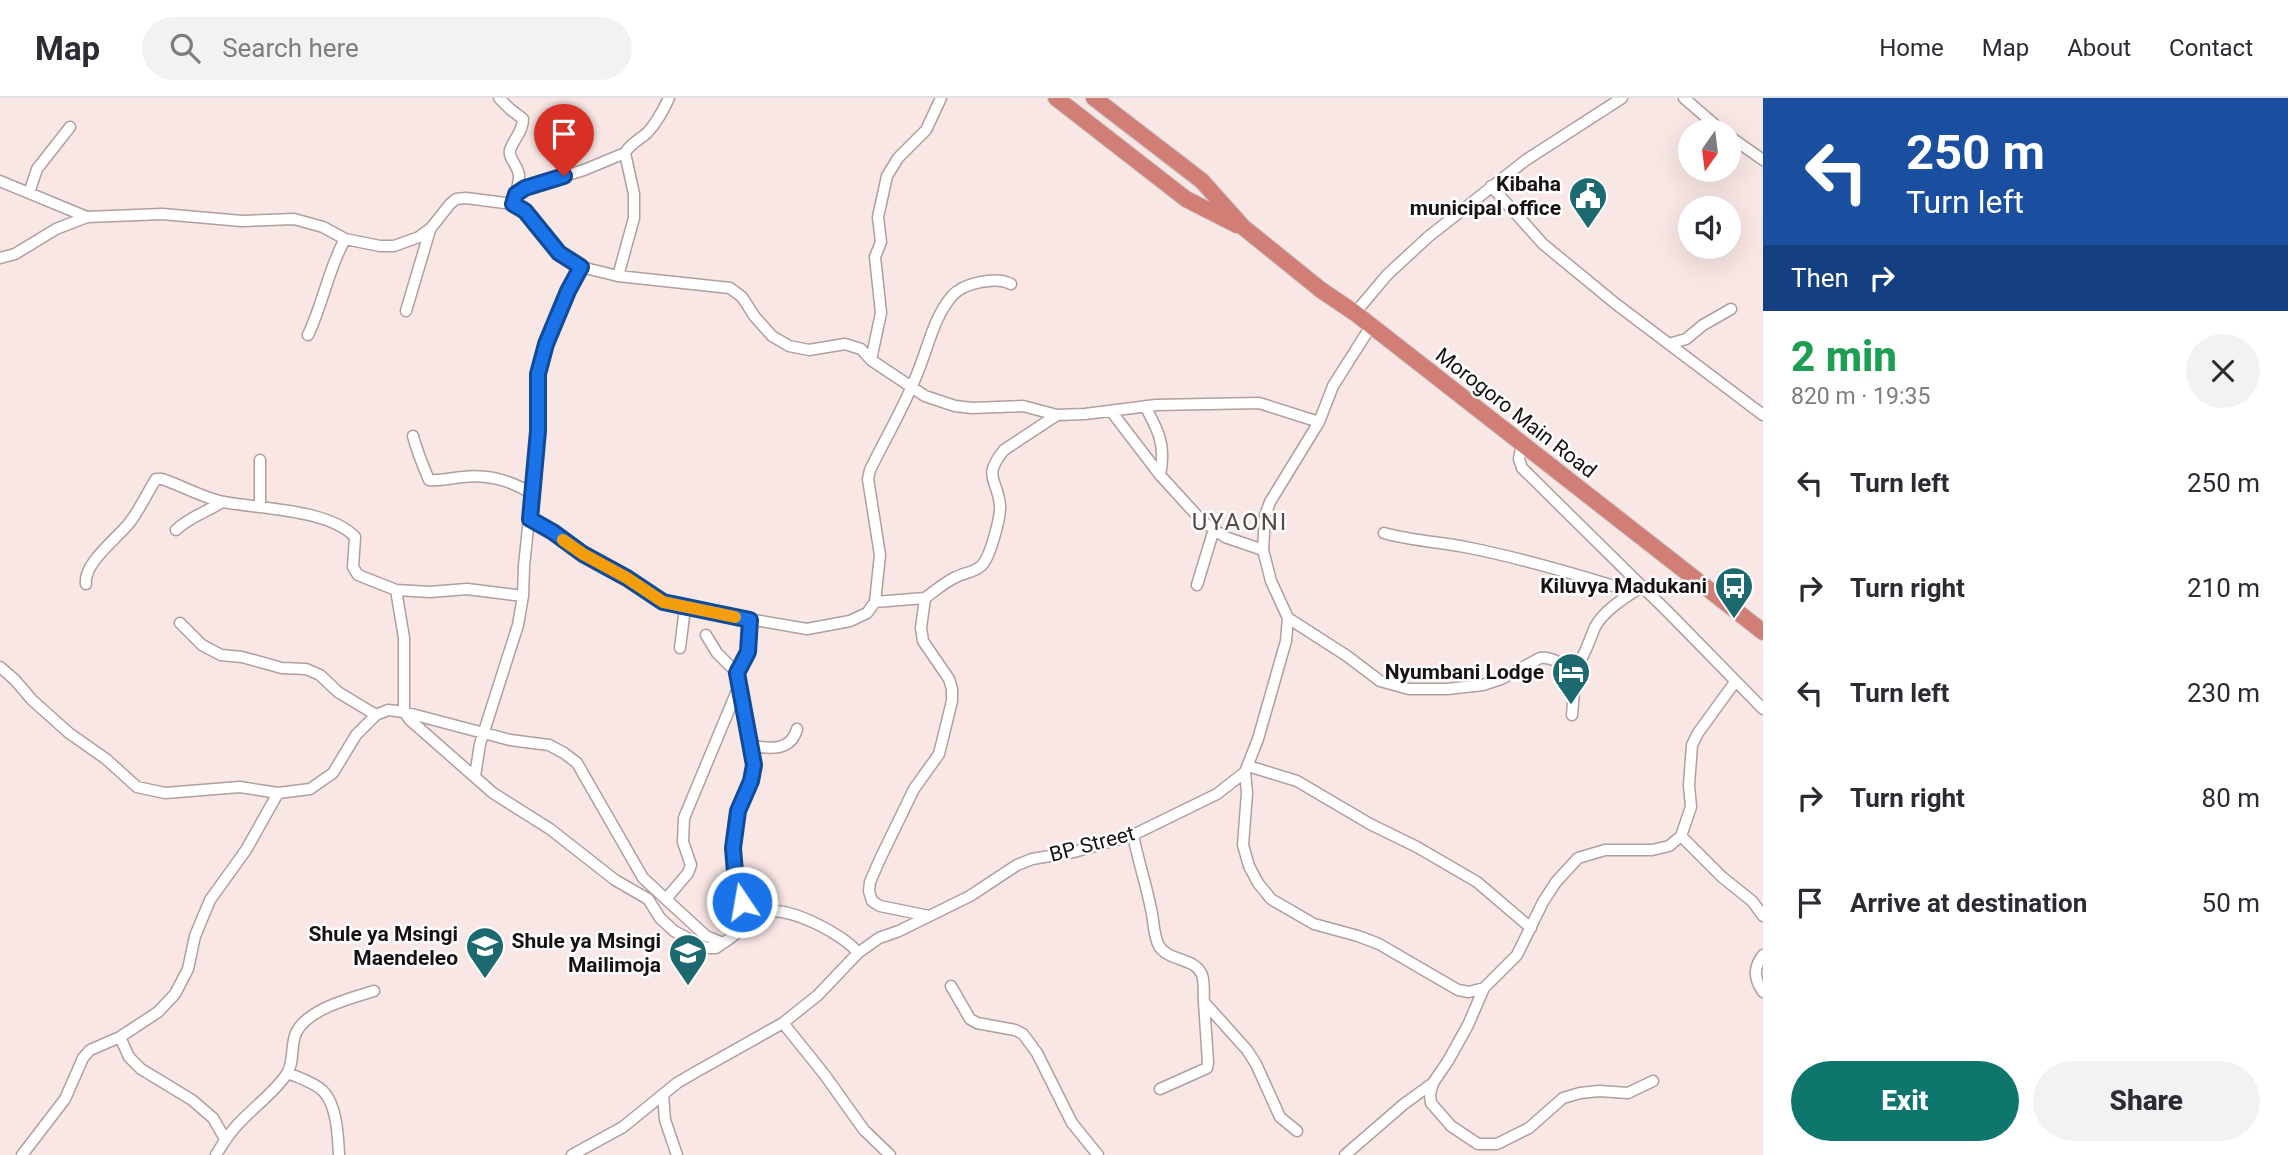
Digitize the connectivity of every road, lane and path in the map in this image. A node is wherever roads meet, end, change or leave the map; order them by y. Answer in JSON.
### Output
{"nodes":[{"id":1,"x":499,"y":98,"type":"edge"},
{"id":2,"x":669,"y":98,"type":"edge"},
{"id":3,"x":941,"y":98,"type":"edge"},
{"id":4,"x":1056,"y":98,"type":"edge"},
{"id":5,"x":1094,"y":98,"type":"edge"},
{"id":6,"x":1622,"y":98,"type":"edge"},
{"id":7,"x":1684,"y":98,"type":"edge"},
{"id":8,"x":1708,"y":119,"type":"edge"},
{"id":9,"x":70,"y":127,"type":"dead end"},
{"id":10,"x":1741,"y":144,"type":"edge"},
{"id":11,"x":625,"y":153,"type":"junction"},
{"id":12,"x":1763,"y":160,"type":"edge"},
{"id":13,"x":0,"y":181,"type":"edge"},
{"id":14,"x":1491,"y":186,"type":"junction"},
{"id":15,"x":29,"y":193,"type":"junction"},
{"id":16,"x":514,"y":199,"type":"junction"},
{"id":17,"x":87,"y":217,"type":"junction"},
{"id":18,"x":1243,"y":227,"type":"junction"},
{"id":19,"x":431,"y":228,"type":"junction"},
{"id":20,"x":345,"y":239,"type":"junction"},
{"id":21,"x":0,"y":258,"type":"edge"},
{"id":22,"x":581,"y":267,"type":"junction"},
{"id":23,"x":618,"y":276,"type":"junction"},
{"id":24,"x":1012,"y":284,"type":"dead end"},
{"id":25,"x":1731,"y":309,"type":"dead end"},
{"id":26,"x":406,"y":311,"type":"dead end"},
{"id":27,"x":1355,"y":313,"type":"junction"},
{"id":28,"x":1371,"y":326,"type":"junction"},
{"id":29,"x":308,"y":335,"type":"dead end"},
{"id":30,"x":1669,"y":344,"type":"junction"},
{"id":31,"x":871,"y":360,"type":"junction"},
{"id":32,"x":910,"y":387,"type":"junction"},
{"id":33,"x":1145,"y":406,"type":"junction"},
{"id":34,"x":1111,"y":411,"type":"junction"},
{"id":35,"x":1056,"y":415,"type":"junction"},
{"id":36,"x":1763,"y":415,"type":"edge"},
{"id":37,"x":1319,"y":422,"type":"junction"},
{"id":38,"x":413,"y":436,"type":"dead end"},
{"id":39,"x":1522,"y":444,"type":"junction"},
{"id":40,"x":260,"y":460,"type":"dead end"},
{"id":41,"x":1160,"y":475,"type":"junction"},
{"id":42,"x":532,"y":494,"type":"junction"},
{"id":43,"x":222,"y":502,"type":"junction"},
{"id":44,"x":260,"y":507,"type":"junction"},
{"id":45,"x":530,"y":519,"type":"junction"},
{"id":46,"x":1214,"y":529,"type":"junction"},
{"id":47,"x":176,"y":530,"type":"dead end"},
{"id":48,"x":1384,"y":533,"type":"dead end"},
{"id":49,"x":1263,"y":550,"type":"junction"},
{"id":50,"x":86,"y":584,"type":"dead end"},
{"id":51,"x":1197,"y":585,"type":"dead end"},
{"id":52,"x":396,"y":590,"type":"junction"},
{"id":53,"x":1637,"y":590,"type":"junction"},
{"id":54,"x":523,"y":596,"type":"junction"},
{"id":55,"x":925,"y":598,"type":"junction"},
{"id":56,"x":875,"y":602,"type":"junction"},
{"id":57,"x":685,"y":608,"type":"junction"},
{"id":58,"x":1288,"y":618,"type":"junction"},
{"id":59,"x":750,"y":620,"type":"junction"},
{"id":60,"x":180,"y":623,"type":"dead end"},
{"id":61,"x":1763,"y":632,"type":"edge"},
{"id":62,"x":706,"y":635,"type":"dead end"},
{"id":63,"x":680,"y":648,"type":"dead end"},
{"id":64,"x":0,"y":667,"type":"edge"},
{"id":65,"x":1576,"y":667,"type":"junction"},
{"id":66,"x":737,"y":673,"type":"junction"},
{"id":67,"x":1735,"y":682,"type":"junction"},
{"id":68,"x":739,"y":686,"type":"junction"},
{"id":69,"x":1763,"y":709,"type":"edge"},
{"id":70,"x":404,"y":712,"type":"junction"},
{"id":71,"x":376,"y":715,"type":"junction"},
{"id":72,"x":1572,"y":715,"type":"dead end"},
{"id":73,"x":797,"y":729,"type":"dead end"},
{"id":74,"x":483,"y":733,"type":"junction"},
{"id":75,"x":752,"y":746,"type":"junction"},
{"id":76,"x":1246,"y":769,"type":"junction"},
{"id":77,"x":475,"y":776,"type":"junction"},
{"id":78,"x":278,"y":793,"type":"junction"},
{"id":79,"x":1133,"y":835,"type":"junction"},
{"id":80,"x":1681,"y":836,"type":"junction"},
{"id":81,"x":666,"y":899,"type":"junction"},
{"id":82,"x":929,"y":916,"type":"junction"},
{"id":83,"x":1763,"y":916,"type":"edge"},
{"id":84,"x":749,"y":922,"type":"junction"},
{"id":85,"x":1531,"y":928,"type":"junction"},
{"id":86,"x":723,"y":943,"type":"junction"},
{"id":87,"x":858,"y":953,"type":"junction"},
{"id":88,"x":1763,"y":955,"type":"edge"},
{"id":89,"x":951,"y":986,"type":"dead end"},
{"id":90,"x":1484,"y":988,"type":"junction"},
{"id":91,"x":374,"y":991,"type":"dead end"},
{"id":92,"x":1763,"y":992,"type":"edge"},
{"id":93,"x":1204,"y":1002,"type":"junction"},
{"id":94,"x":783,"y":1023,"type":"junction"},
{"id":95,"x":120,"y":1037,"type":"junction"},
{"id":96,"x":288,"y":1073,"type":"junction"},
{"id":97,"x":1653,"y":1081,"type":"dead end"},
{"id":98,"x":1433,"y":1083,"type":"junction"},
{"id":99,"x":1160,"y":1089,"type":"dead end"},
{"id":100,"x":663,"y":1095,"type":"junction"},
{"id":101,"x":1297,"y":1131,"type":"dead end"},
{"id":102,"x":225,"y":1139,"type":"junction"},
{"id":103,"x":22,"y":1155,"type":"edge"},
{"id":104,"x":216,"y":1155,"type":"edge"},
{"id":105,"x":339,"y":1155,"type":"edge"},
{"id":106,"x":572,"y":1155,"type":"edge"},
{"id":107,"x":677,"y":1155,"type":"edge"},
{"id":108,"x":890,"y":1155,"type":"edge"},
{"id":109,"x":1098,"y":1155,"type":"edge"},
{"id":110,"x":1345,"y":1155,"type":"edge"}],
"edges":[{"from":1,"to":16,"type":"street"},
{"from":2,"to":11,"type":"street"},
{"from":3,"to":31,"type":"street"},
{"from":4,"to":18,"type":"highway","name":"Morogoro Main Road"},
{"from":5,"to":18,"type":"highway","name":"Morogoro Main Road"},
{"from":6,"to":14,"type":"street"},
{"from":7,"to":8,"type":"street"},
{"from":9,"to":15,"type":"street"},
{"from":10,"to":12,"type":"street"},
{"from":11,"to":16,"type":"street"},
{"from":11,"to":23,"type":"street"},
{"from":13,"to":15,"type":"street"},
{"from":14,"to":27,"type":"street"},
{"from":14,"to":30,"type":"street"},
{"from":15,"to":17,"type":"street"},
{"from":16,"to":19,"type":"street"},
{"from":16,"to":22,"type":"street"},
{"from":17,"to":20,"type":"street"},
{"from":17,"to":21,"type":"street"},
{"from":18,"to":27,"type":"highway","name":"Morogoro Main Road"},
{"from":19,"to":20,"type":"street"},
{"from":19,"to":26,"type":"street"},
{"from":20,"to":29,"type":"street"},
{"from":22,"to":23,"type":"street"},
{"from":22,"to":42,"type":"street"},
{"from":23,"to":31,"type":"street"},
{"from":24,"to":32,"type":"street"},
{"from":25,"to":30,"type":"street"},
{"from":27,"to":28,"type":"highway","name":"Morogoro Main Road"},
{"from":28,"to":37,"type":"street"},
{"from":28,"to":39,"type":"highway","name":"Morogoro Main Road"},
{"from":30,"to":36,"type":"street"},
{"from":31,"to":32,"type":"street"},
{"from":32,"to":35,"type":"street"},
{"from":32,"to":56,"type":"street"},
{"from":33,"to":34,"type":"street"},
{"from":33,"to":37,"type":"street"},
{"from":33,"to":41,"type":"street"},
{"from":34,"to":35,"type":"street"},
{"from":34,"to":41,"type":"street"},
{"from":35,"to":55,"type":"street"},
{"from":37,"to":49,"type":"street"},
{"from":38,"to":42,"type":"street"},
{"from":39,"to":53,"type":"street"},
{"from":39,"to":61,"type":"highway","name":"Morogoro Main Road"},
{"from":40,"to":44,"type":"street"},
{"from":41,"to":46,"type":"street"},
{"from":42,"to":45,"type":"street"},
{"from":43,"to":44,"type":"street"},
{"from":43,"to":47,"type":"street"},
{"from":43,"to":50,"type":"street"},
{"from":44,"to":52,"type":"street"},
{"from":45,"to":54,"type":"street"},
{"from":45,"to":57,"type":"street"},
{"from":46,"to":49,"type":"street"},
{"from":46,"to":51,"type":"street"},
{"from":48,"to":53,"type":"street"},
{"from":49,"to":58,"type":"street"},
{"from":52,"to":54,"type":"street"},
{"from":52,"to":70,"type":"street"},
{"from":53,"to":65,"type":"street"},
{"from":53,"to":67,"type":"street"},
{"from":54,"to":74,"type":"street"},
{"from":55,"to":56,"type":"street"},
{"from":55,"to":82,"type":"street"},
{"from":56,"to":59,"type":"street"},
{"from":57,"to":59,"type":"street"},
{"from":57,"to":63,"type":"street"},
{"from":58,"to":65,"type":"street"},
{"from":58,"to":76,"type":"street"},
{"from":59,"to":66,"type":"street"},
{"from":60,"to":71,"type":"street"},
{"from":62,"to":66,"type":"street"},
{"from":64,"to":78,"type":"street"},
{"from":65,"to":72,"type":"street"},
{"from":66,"to":68,"type":"street"},
{"from":67,"to":69,"type":"street"},
{"from":67,"to":80,"type":"street"},
{"from":68,"to":75,"type":"street"},
{"from":68,"to":81,"type":"street"},
{"from":70,"to":71,"type":"street"},
{"from":70,"to":74,"type":"street"},
{"from":70,"to":77,"type":"street"},
{"from":71,"to":78,"type":"street"},
{"from":73,"to":75,"type":"street"},
{"from":74,"to":77,"type":"street"},
{"from":74,"to":81,"type":"street"},
{"from":75,"to":84,"type":"street"},
{"from":76,"to":79,"type":"street","name":"BP Street"},
{"from":76,"to":85,"type":"street"},
{"from":76,"to":90,"type":"street"},
{"from":77,"to":86,"type":"street"},
{"from":78,"to":95,"type":"street"},
{"from":79,"to":82,"type":"street","name":"BP Street"},
{"from":79,"to":93,"type":"street"},
{"from":80,"to":83,"type":"street"},
{"from":80,"to":85,"type":"street"},
{"from":81,"to":86,"type":"street"},
{"from":82,"to":87,"type":"street","name":"BP Street"},
{"from":84,"to":86,"type":"street"},
{"from":84,"to":87,"type":"street"},
{"from":85,"to":90,"type":"street"},
{"from":87,"to":94,"type":"street","name":"BP Street"},
{"from":88,"to":92,"type":"street"},
{"from":89,"to":109,"type":"street"},
{"from":90,"to":98,"type":"street"},
{"from":91,"to":96,"type":"street"},
{"from":93,"to":99,"type":"street"},
{"from":93,"to":101,"type":"street"},
{"from":94,"to":100,"type":"street","name":"BP Street"},
{"from":94,"to":108,"type":"street"},
{"from":95,"to":102,"type":"street"},
{"from":95,"to":103,"type":"street"},
{"from":96,"to":102,"type":"street"},
{"from":96,"to":105,"type":"street"},
{"from":97,"to":98,"type":"street"},
{"from":98,"to":110,"type":"street"},
{"from":100,"to":106,"type":"street","name":"BP Street"},
{"from":100,"to":107,"type":"street"},
{"from":102,"to":104,"type":"street"}]}
